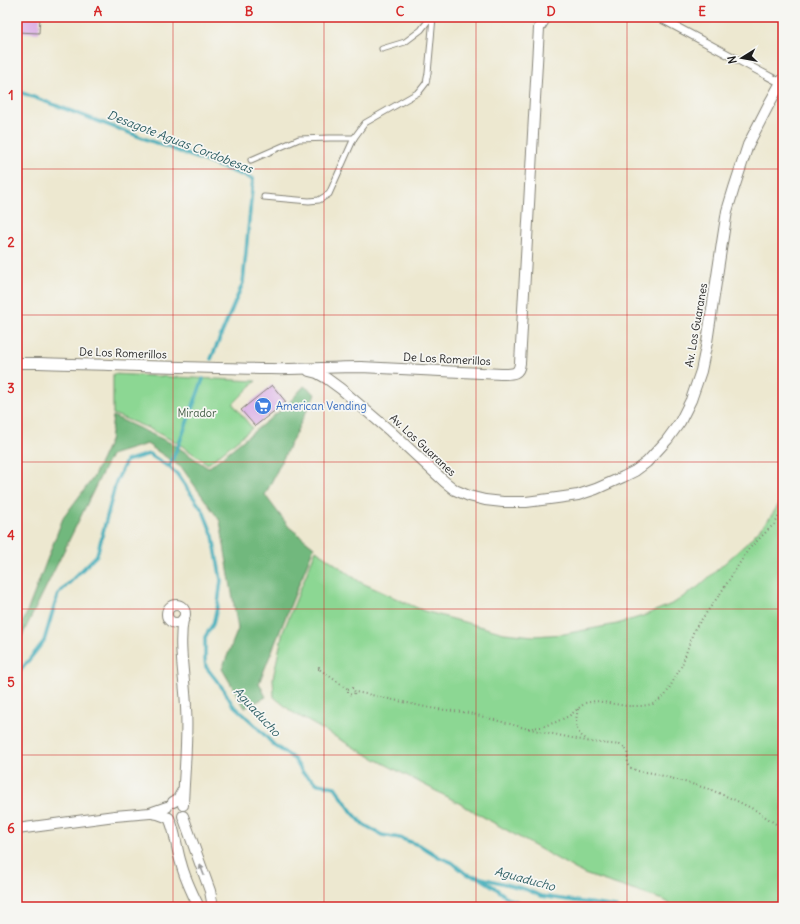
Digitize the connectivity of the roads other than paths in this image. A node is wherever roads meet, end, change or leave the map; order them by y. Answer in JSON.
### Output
{"nodes":[{"id":1,"x":432,"y":17,"type":"edge"},
{"id":2,"x":540,"y":17,"type":"edge"},
{"id":3,"x":546,"y":17,"type":"edge"},
{"id":4,"x":658,"y":17,"type":"edge"},
{"id":5,"x":539,"y":28,"type":"junction"},
{"id":6,"x":382,"y":49,"type":"dead end"},
{"id":7,"x":782,"y":82,"type":"edge"},
{"id":8,"x":354,"y":138,"type":"junction"},
{"id":9,"x":250,"y":160,"type":"dead end"},
{"id":10,"x":264,"y":197,"type":"dead end"},
{"id":11,"x":17,"y":363,"type":"edge"},
{"id":12,"x":303,"y":369,"type":"junction"},
{"id":13,"x":183,"y":619,"type":"junction"},
{"id":14,"x":170,"y":621,"type":"junction"},
{"id":15,"x":181,"y":638,"type":"junction"},
{"id":16,"x":174,"y":805,"type":"junction"},
{"id":17,"x":150,"y":812,"type":"junction"},
{"id":18,"x":183,"y":816,"type":"junction"},
{"id":19,"x":169,"y":818,"type":"junction"},
{"id":20,"x":17,"y":829,"type":"edge"},
{"id":21,"x":199,"y":907,"type":"edge"},
{"id":22,"x":213,"y":907,"type":"edge"}],
"edges":[{"from":1,"to":6,"type":"lane"},
{"from":1,"to":8,"type":"lane"},
{"from":2,"to":5,"type":"street"},
{"from":3,"to":5,"type":"street","name":"De Los Romerillos"},
{"from":4,"to":7,"type":"street"},
{"from":5,"to":12,"type":"street","name":"De Los Romerillos"},
{"from":7,"to":12,"type":"street","name":"Av. Los Guaranes"},
{"from":8,"to":9,"type":"lane"},
{"from":8,"to":10,"type":"lane"},
{"from":11,"to":12,"type":"street","name":"De Los Romerillos"},
{"from":13,"to":14,"type":"street"},
{"from":13,"to":14,"type":"street"},
{"from":13,"to":15,"type":"street"},
{"from":14,"to":15,"type":"street"},
{"from":15,"to":16,"type":"street"},
{"from":16,"to":17,"type":"street"},
{"from":16,"to":18,"type":"street"},
{"from":16,"to":19,"type":"street"},
{"from":17,"to":19,"type":"street"},
{"from":17,"to":20,"type":"street"},
{"from":18,"to":19,"type":"street"},
{"from":22,"to":18,"type":"street","one_way":true},
{"from":19,"to":21,"type":"street"}]}
